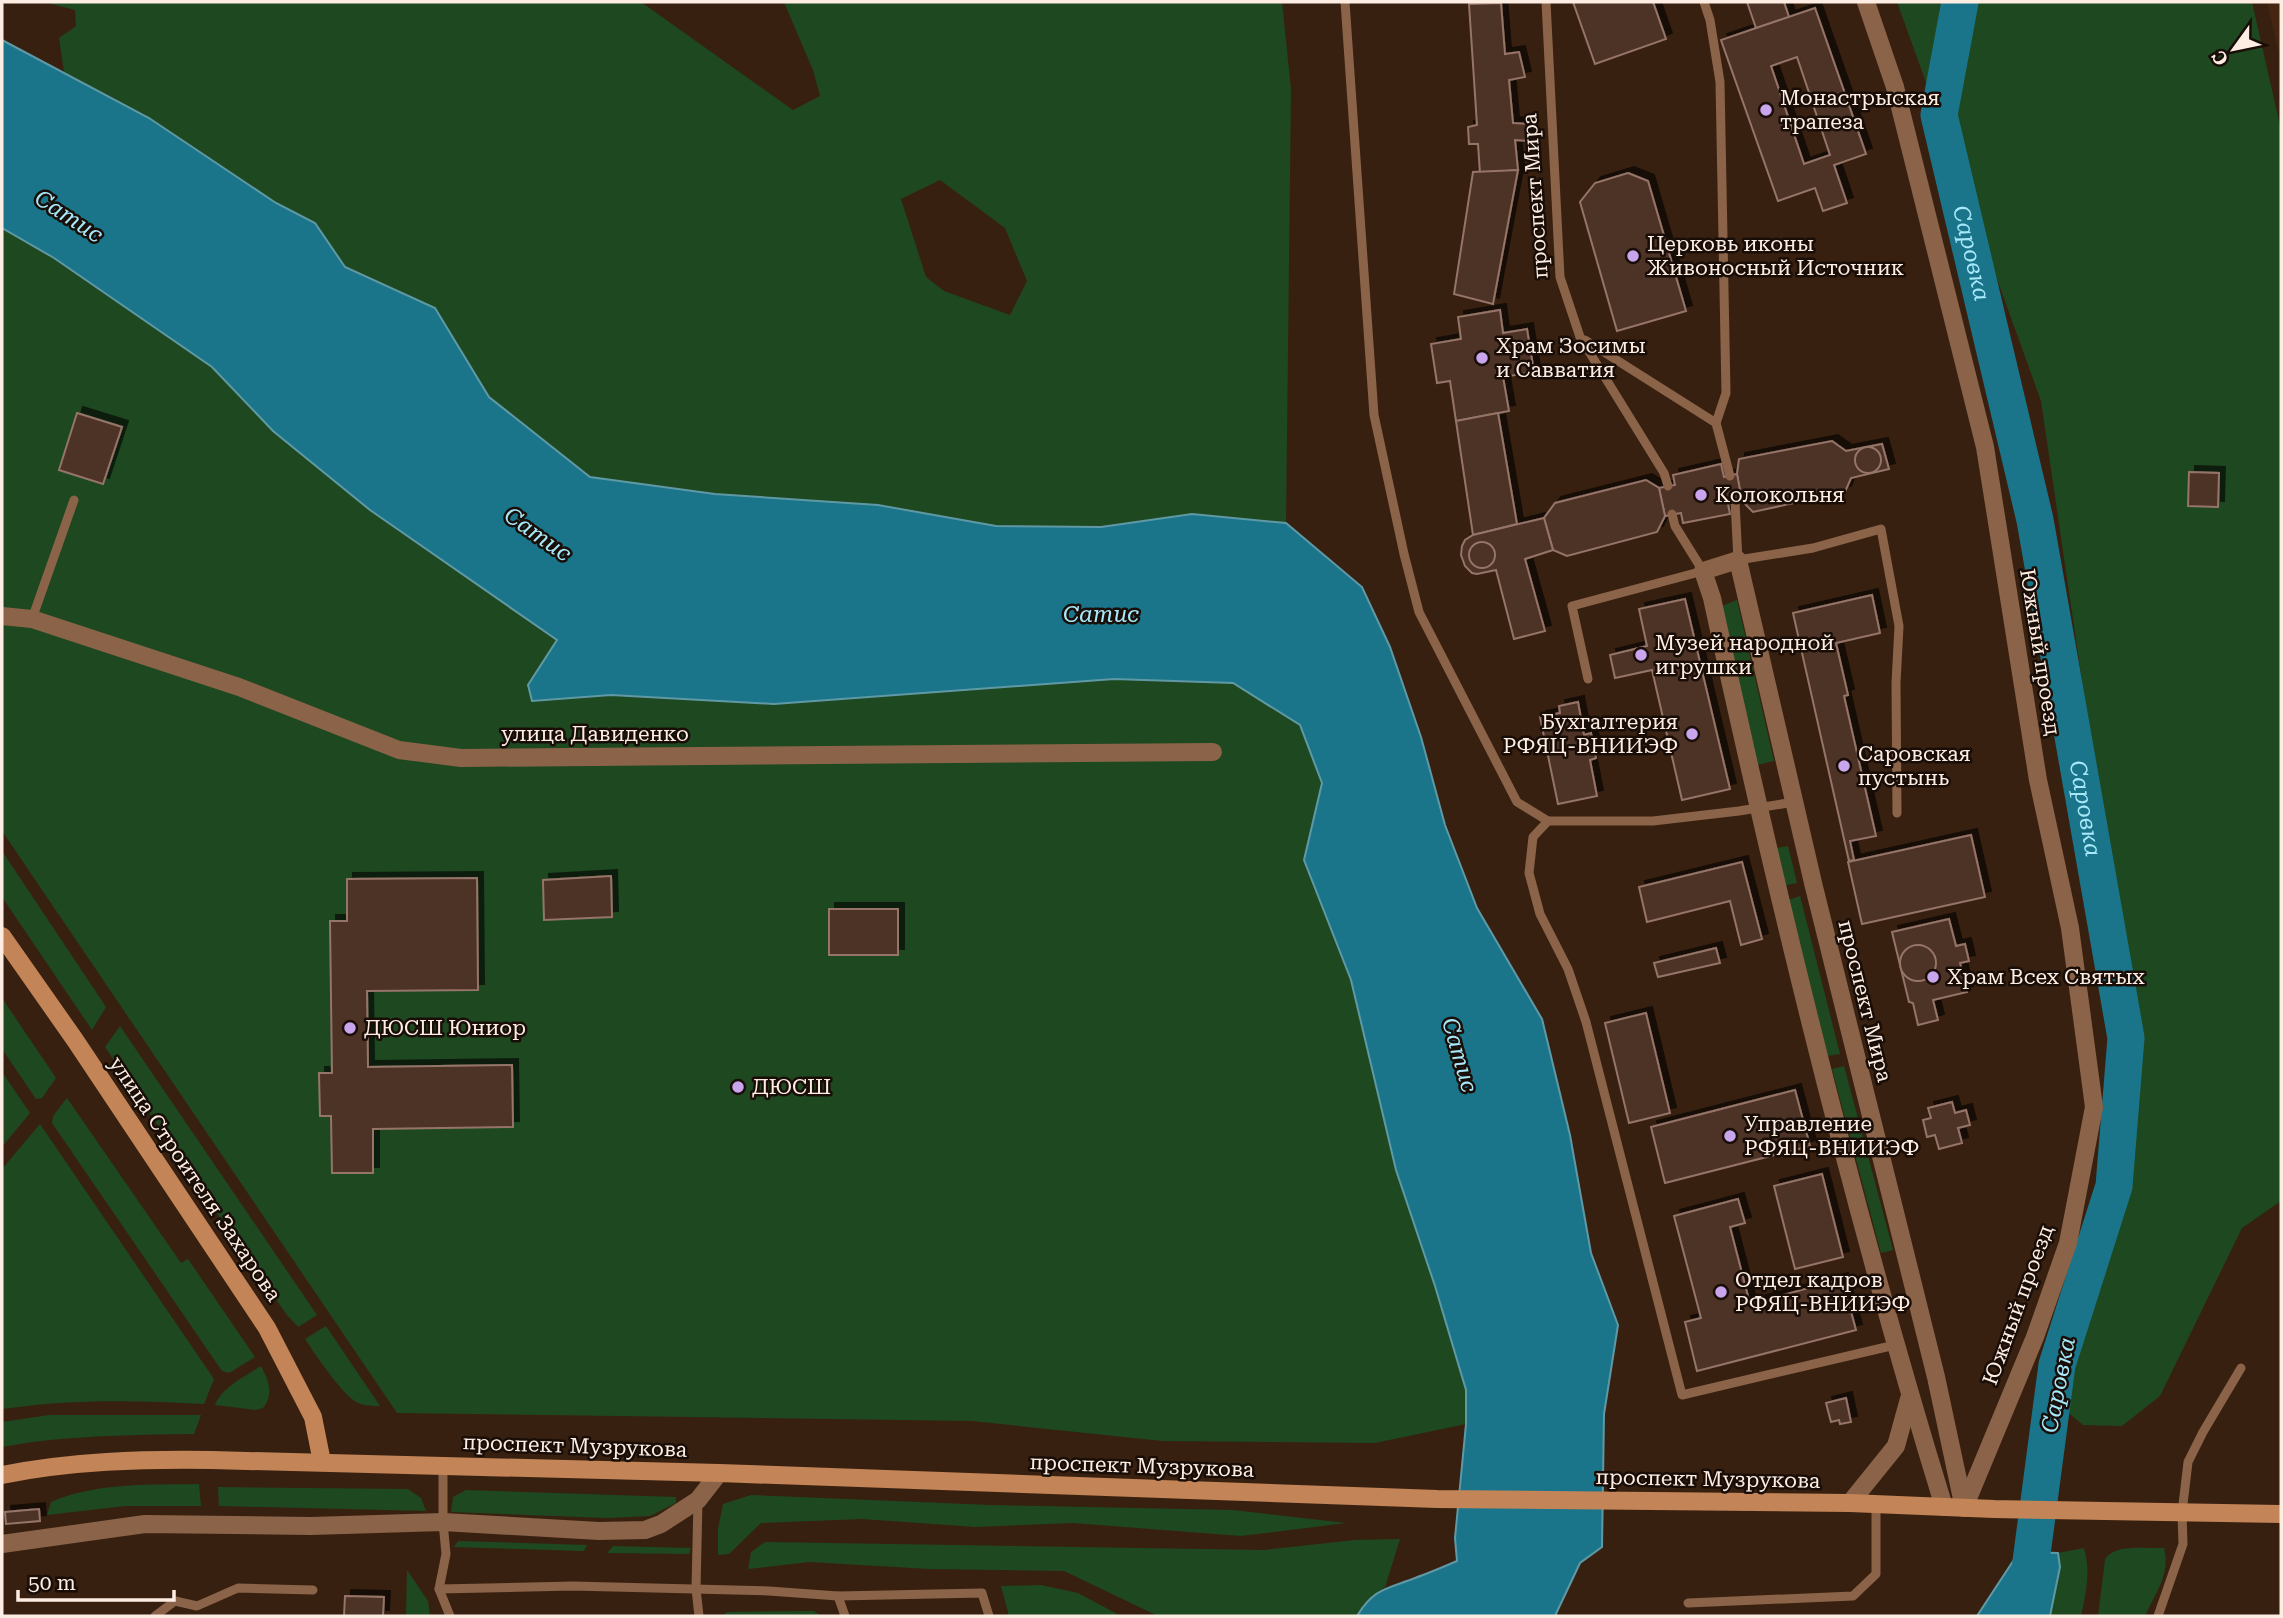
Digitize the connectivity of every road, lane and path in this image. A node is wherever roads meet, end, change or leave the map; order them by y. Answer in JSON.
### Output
{"nodes":[{"id":1,"x":1345,"y":2,"type":"edge"},
{"id":2,"x":1546,"y":2,"type":"edge"},
{"id":3,"x":1703,"y":2,"type":"edge"},
{"id":4,"x":1867,"y":2,"type":"edge"},
{"id":5,"x":1580,"y":337,"type":"junction"},
{"id":6,"x":1716,"y":423,"type":"junction"},
{"id":7,"x":1730,"y":475,"type":"dead end"},
{"id":8,"x":1668,"y":486,"type":"dead end"},
{"id":9,"x":74,"y":500,"type":"dead end"},
{"id":10,"x":1735,"y":502,"type":"dead end"},
{"id":11,"x":1672,"y":514,"type":"dead end"},
{"id":12,"x":1738,"y":561,"type":"junction"},
{"id":13,"x":1703,"y":571,"type":"junction"},
{"id":14,"x":2,"y":616,"type":"edge"},
{"id":15,"x":32,"y":619,"type":"junction"},
{"id":16,"x":1588,"y":679,"type":"dead end"},
{"id":17,"x":1213,"y":752,"type":"dead end"},
{"id":18,"x":1794,"y":802,"type":"junction"},
{"id":19,"x":1757,"y":809,"type":"junction"},
{"id":20,"x":1897,"y":813,"type":"dead end"},
{"id":21,"x":1548,"y":821,"type":"junction"},
{"id":22,"x":2,"y":936,"type":"edge"},
{"id":23,"x":1895,"y":1345,"type":"junction"},
{"id":24,"x":2241,"y":1368,"type":"dead end"},
{"id":25,"x":1909,"y":1396,"type":"junction"},
{"id":26,"x":322,"y":1462,"type":"junction"},
{"id":27,"x":443,"y":1466,"type":"junction"},
{"id":28,"x":719,"y":1473,"type":"junction"},
{"id":29,"x":2,"y":1475,"type":"edge"},
{"id":30,"x":698,"y":1500,"type":"junction"},
{"id":31,"x":1850,"y":1503,"type":"junction"},
{"id":32,"x":1876,"y":1504,"type":"junction"},
{"id":33,"x":1944,"y":1507,"type":"junction"},
{"id":34,"x":1964,"y":1508,"type":"junction"},
{"id":35,"x":2182,"y":1513,"type":"junction"},
{"id":36,"x":2281,"y":1514,"type":"edge"},
{"id":37,"x":443,"y":1522,"type":"junction"},
{"id":38,"x":2,"y":1544,"type":"edge"},
{"id":39,"x":439,"y":1589,"type":"junction"},
{"id":40,"x":696,"y":1589,"type":"junction"},
{"id":41,"x":313,"y":1590,"type":"dead end"},
{"id":42,"x":838,"y":1596,"type":"junction"},
{"id":43,"x":1688,"y":1603,"type":"dead end"},
{"id":44,"x":155,"y":1616,"type":"edge"},
{"id":45,"x":450,"y":1616,"type":"edge"},
{"id":46,"x":699,"y":1616,"type":"edge"},
{"id":47,"x":845,"y":1616,"type":"edge"},
{"id":48,"x":989,"y":1616,"type":"edge"},
{"id":49,"x":2158,"y":1616,"type":"edge"}],
"edges":[{"from":1,"to":21,"type":"lane"},
{"from":2,"to":5,"type":"lane","name":"проспект Мира"},
{"from":3,"to":6,"type":"lane"},
{"from":4,"to":34,"type":"street","name":"Южный проезд"},
{"from":5,"to":6,"type":"lane"},
{"from":5,"to":8,"type":"lane","name":"проспект Мира"},
{"from":6,"to":7,"type":"lane"},
{"from":9,"to":15,"type":"lane"},
{"from":10,"to":12,"type":"lane","name":"проспект Мира"},
{"from":11,"to":13,"type":"lane"},
{"from":12,"to":13,"type":"street"},
{"from":12,"to":18,"type":"street","name":"проспект Мира"},
{"from":12,"to":20,"type":"lane"},
{"from":13,"to":16,"type":"lane"},
{"from":13,"to":19,"type":"street"},
{"from":14,"to":15,"type":"street","name":"улица Давиденко"},
{"from":15,"to":17,"type":"street","name":"улица Давиденко"},
{"from":18,"to":19,"type":"lane"},
{"from":18,"to":34,"type":"street","name":"проспект Мира"},
{"from":19,"to":21,"type":"lane"},
{"from":19,"to":23,"type":"street"},
{"from":21,"to":23,"type":"lane"},
{"from":22,"to":26,"type":"main road","name":"улица Строителя Захарова"},
{"from":23,"to":25,"type":"street"},
{"from":24,"to":35,"type":"lane"},
{"from":25,"to":31,"type":"street"},
{"from":25,"to":33,"type":"street"},
{"from":26,"to":27,"type":"main road","name":"проспект Музрукова"},
{"from":26,"to":29,"type":"main road","name":"проспект Музрукова"},
{"from":27,"to":28,"type":"main road","name":"проспект Музрукова"},
{"from":27,"to":37,"type":"lane"},
{"from":28,"to":30,"type":"street"},
{"from":28,"to":31,"type":"main road","name":"проспект Музрукова"},
{"from":30,"to":37,"type":"street"},
{"from":30,"to":40,"type":"lane"},
{"from":31,"to":32,"type":"main road","name":"проспект Музрукова"},
{"from":32,"to":33,"type":"main road","name":"проспект Музрукова"},
{"from":32,"to":43,"type":"lane"},
{"from":33,"to":34,"type":"main road","name":"проспект Музрукова"},
{"from":34,"to":35,"type":"main road","name":"проспект Музрукова"},
{"from":35,"to":36,"type":"main road","name":"проспект Музрукова"},
{"from":35,"to":49,"type":"lane"},
{"from":37,"to":38,"type":"street"},
{"from":37,"to":39,"type":"lane"},
{"from":39,"to":40,"type":"lane"},
{"from":39,"to":45,"type":"lane"},
{"from":40,"to":42,"type":"lane"},
{"from":40,"to":46,"type":"lane"},
{"from":41,"to":44,"type":"lane"},
{"from":42,"to":47,"type":"lane"},
{"from":42,"to":48,"type":"lane"}]}
